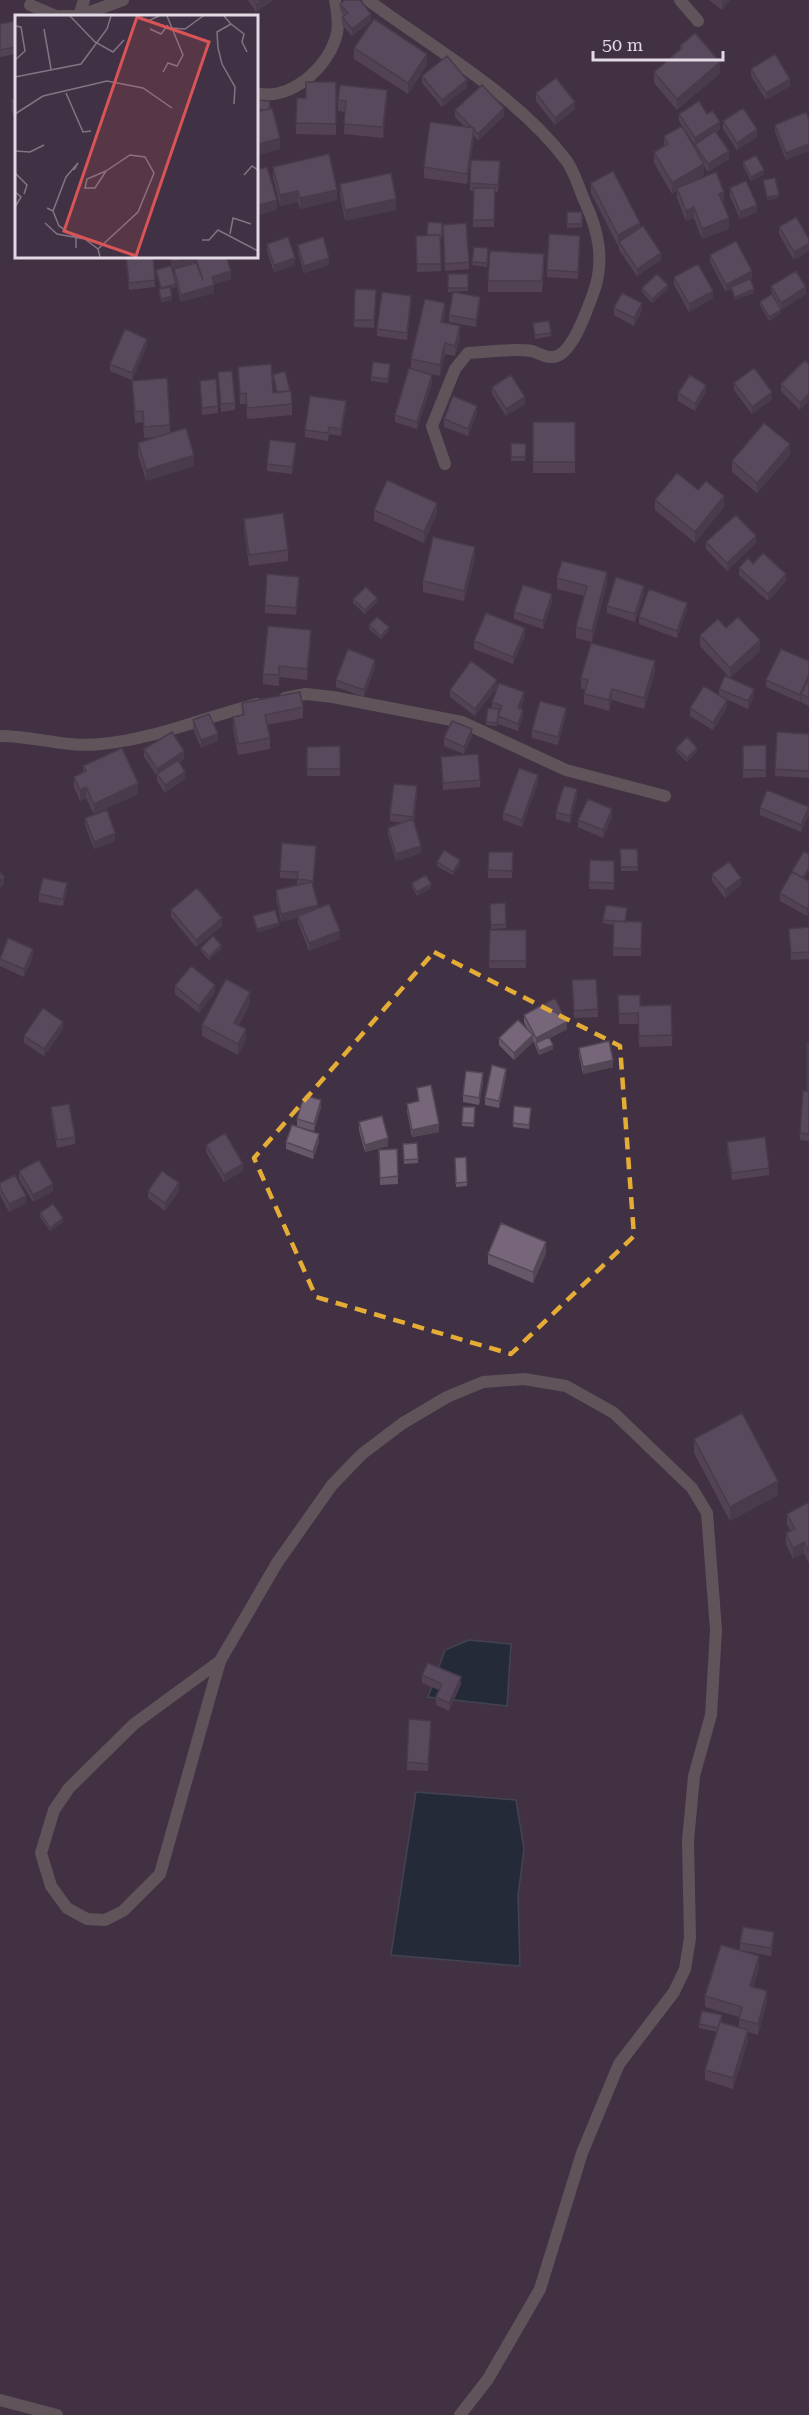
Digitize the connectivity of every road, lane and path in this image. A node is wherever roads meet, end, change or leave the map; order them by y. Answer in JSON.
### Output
{"nodes":[{"id":1,"x":84,"y":0,"type":"edge"},
{"id":2,"x":123,"y":0,"type":"edge"},
{"id":3,"x":368,"y":0,"type":"edge"},
{"id":4,"x":680,"y":0,"type":"edge"},
{"id":5,"x":338,"y":2,"type":"edge"},
{"id":6,"x":30,"y":5,"type":"dead end"},
{"id":7,"x":54,"y":15,"type":"edge"},
{"id":8,"x":79,"y":15,"type":"edge"},
{"id":9,"x":82,"y":15,"type":"edge"},
{"id":10,"x":698,"y":21,"type":"dead end"},
{"id":11,"x":258,"y":94,"type":"edge"},
{"id":12,"x":445,"y":464,"type":"dead end"},
{"id":13,"x":0,"y":736,"type":"edge"},
{"id":14,"x":665,"y":796,"type":"dead end"},
{"id":15,"x":220,"y":1661,"type":"junction"},
{"id":16,"x":0,"y":2400,"type":"edge"},
{"id":17,"x":57,"y":2415,"type":"edge"},
{"id":18,"x":460,"y":2415,"type":"edge"}],
"edges":[{"from":1,"to":8,"type":"street"},
{"from":2,"to":9,"type":"street"},
{"from":3,"to":12,"type":"street"},
{"from":4,"to":10,"type":"street"},
{"from":5,"to":11,"type":"street"},
{"from":6,"to":7,"type":"street"},
{"from":13,"to":14,"type":"street"},
{"from":15,"to":15,"type":"street"},
{"from":15,"to":18,"type":"street"},
{"from":16,"to":17,"type":"street"}]}
